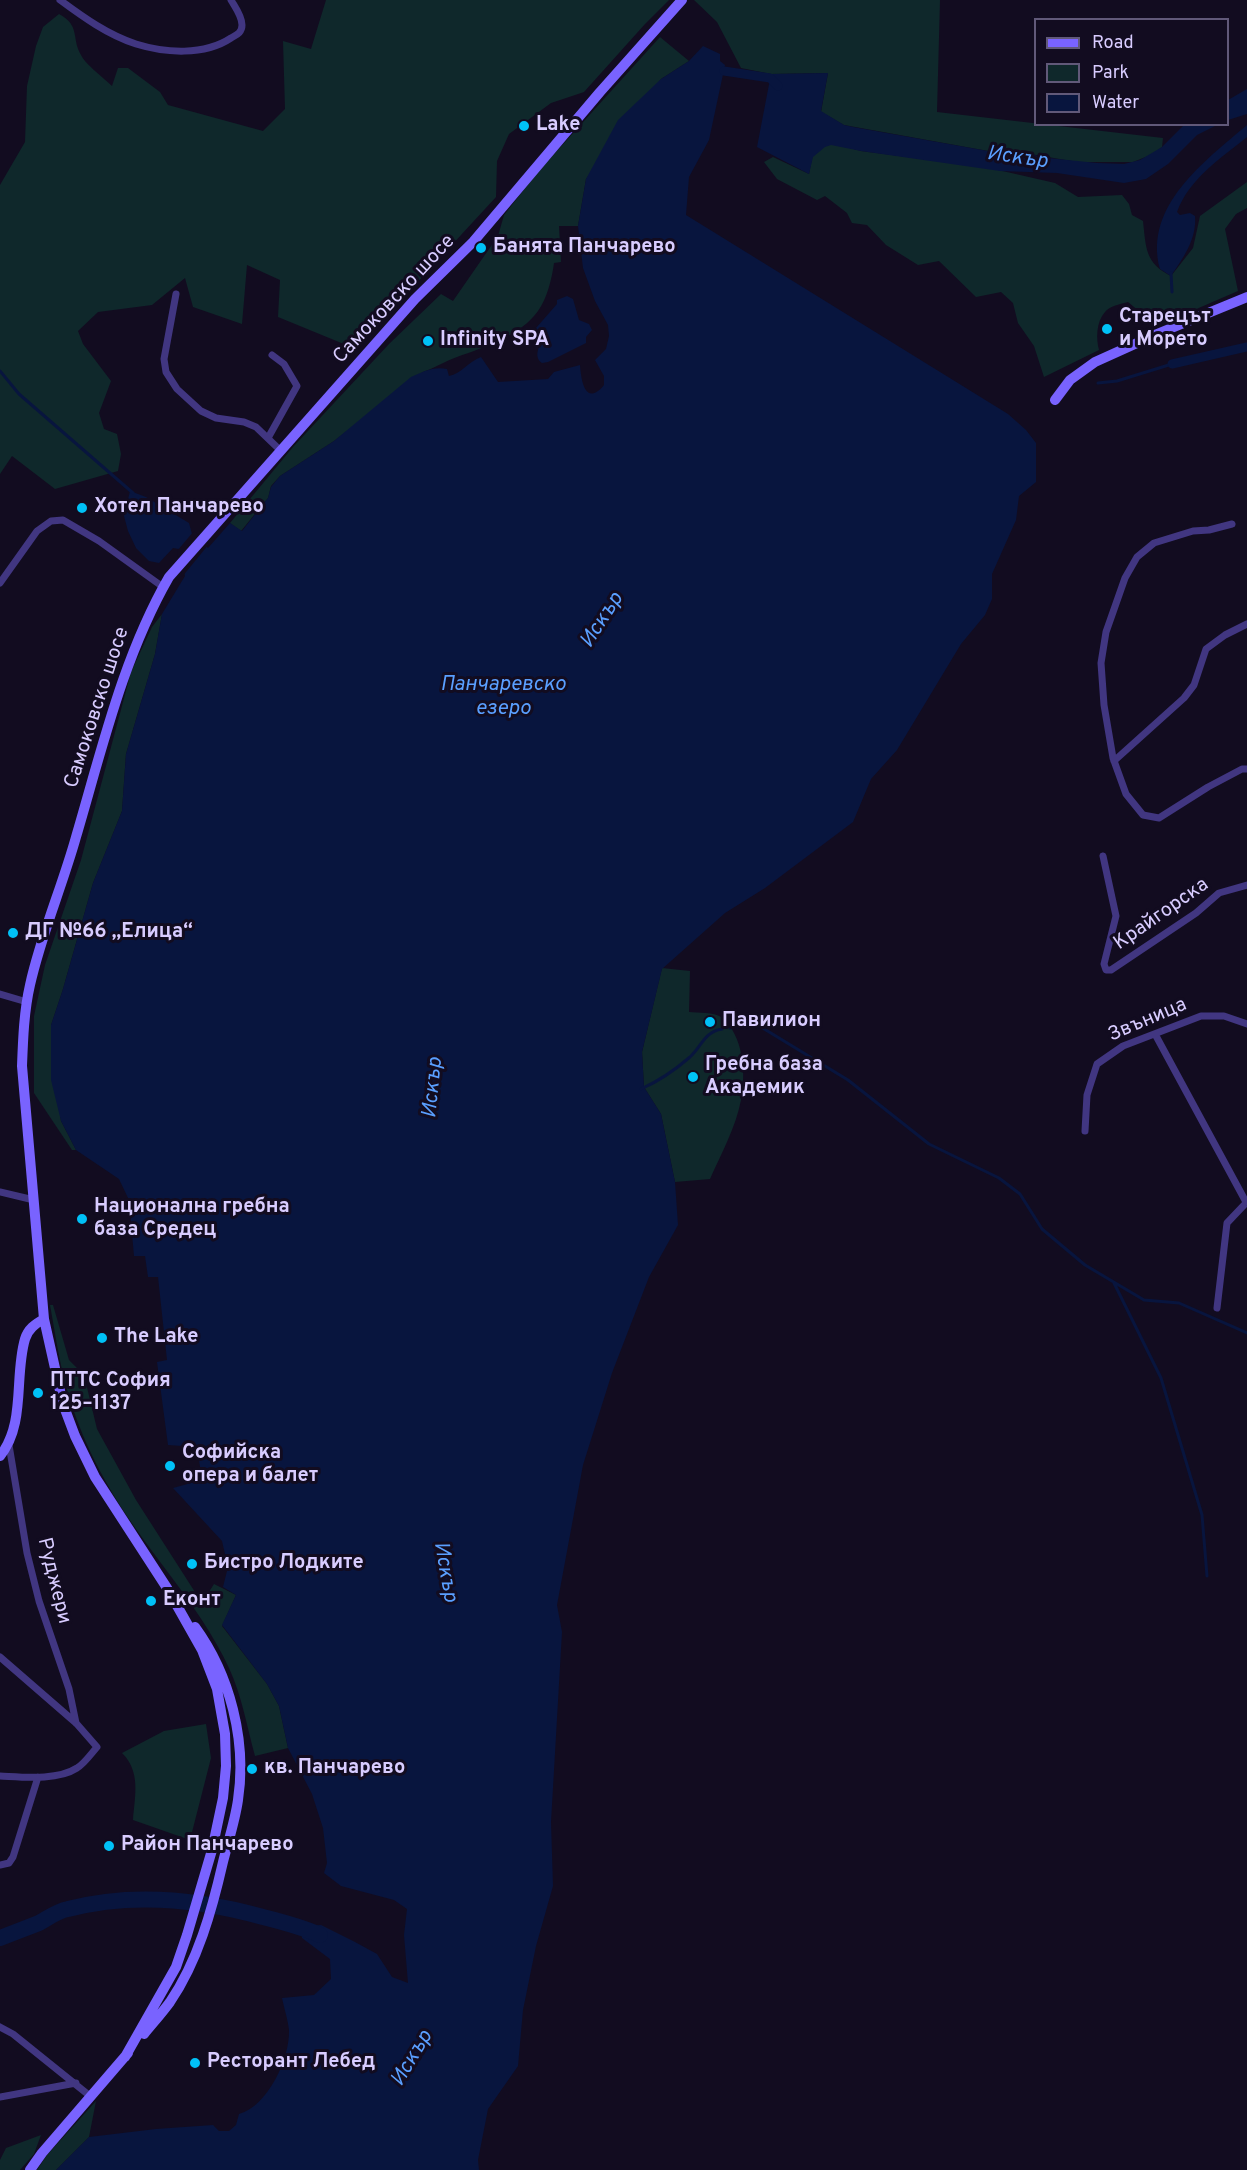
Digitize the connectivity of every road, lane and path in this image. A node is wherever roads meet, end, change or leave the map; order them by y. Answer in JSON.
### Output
{"nodes":[{"id":1,"x":60,"y":0,"type":"edge"},
{"id":2,"x":231,"y":0,"type":"edge"},
{"id":3,"x":682,"y":0,"type":"edge"},
{"id":4,"x":176,"y":294,"type":"dead end"},
{"id":5,"x":1247,"y":297,"type":"edge"},
{"id":6,"x":272,"y":355,"type":"dead end"},
{"id":7,"x":1055,"y":400,"type":"dead end"},
{"id":8,"x":268,"y":438,"type":"junction"},
{"id":9,"x":281,"y":451,"type":"junction"},
{"id":10,"x":1232,"y":524,"type":"dead end"},
{"id":11,"x":0,"y":583,"type":"edge"},
{"id":12,"x":164,"y":587,"type":"junction"},
{"id":13,"x":1247,"y":624,"type":"edge"},
{"id":14,"x":1114,"y":761,"type":"junction"},
{"id":15,"x":1247,"y":769,"type":"edge"},
{"id":16,"x":1103,"y":856,"type":"dead end"},
{"id":17,"x":1247,"y":885,"type":"edge"},
{"id":18,"x":0,"y":994,"type":"edge"},
{"id":19,"x":27,"y":1002,"type":"junction"},
{"id":20,"x":1247,"y":1023,"type":"edge"},
{"id":21,"x":1155,"y":1034,"type":"junction"},
{"id":22,"x":1085,"y":1131,"type":"dead end"},
{"id":23,"x":0,"y":1192,"type":"edge"},
{"id":24,"x":34,"y":1200,"type":"junction"},
{"id":25,"x":1246,"y":1202,"type":"edge"},
{"id":26,"x":1217,"y":1308,"type":"dead end"},
{"id":27,"x":44,"y":1319,"type":"junction"},
{"id":28,"x":9,"y":1445,"type":"junction"},
{"id":29,"x":0,"y":1456,"type":"edge"},
{"id":30,"x":167,"y":1588,"type":"junction"},
{"id":31,"x":0,"y":1657,"type":"edge"},
{"id":32,"x":76,"y":1723,"type":"junction"},
{"id":33,"x":0,"y":1776,"type":"edge"},
{"id":34,"x":38,"y":1777,"type":"junction"},
{"id":35,"x":0,"y":1864,"type":"edge"},
{"id":36,"x":0,"y":2027,"type":"edge"},
{"id":37,"x":125,"y":2057,"type":"junction"},
{"id":38,"x":76,"y":2083,"type":"junction"},
{"id":39,"x":90,"y":2096,"type":"junction"},
{"id":40,"x":0,"y":2097,"type":"edge"},
{"id":41,"x":30,"y":2170,"type":"edge"}],
"edges":[{"from":1,"to":2,"type":"street"},
{"from":3,"to":9,"type":"main road","name":"Самоковско шосе"},
{"from":4,"to":8,"type":"street"},
{"from":5,"to":7,"type":"main road"},
{"from":6,"to":8,"type":"street"},
{"from":8,"to":9,"type":"street"},
{"from":9,"to":12,"type":"main road","name":"Самоковско шосе"},
{"from":10,"to":14,"type":"street"},
{"from":11,"to":12,"type":"street"},
{"from":12,"to":19,"type":"main road","name":"Самоковско шосе"},
{"from":13,"to":14,"type":"street"},
{"from":14,"to":15,"type":"street"},
{"from":16,"to":17,"type":"street","name":"Крайгорска"},
{"from":18,"to":19,"type":"street"},
{"from":19,"to":24,"type":"main road","name":"Самоковско шосе"},
{"from":20,"to":21,"type":"street","name":"Звъница"},
{"from":21,"to":22,"type":"street","name":"Звъница"},
{"from":21,"to":25,"type":"street"},
{"from":23,"to":24,"type":"street"},
{"from":24,"to":27,"type":"main road","name":"Самоковско шосе"},
{"from":25,"to":26,"type":"street"},
{"from":27,"to":28,"type":"main road"},
{"from":27,"to":30,"type":"main road","name":"Самоковско шосе"},
{"from":28,"to":29,"type":"main road"},
{"from":28,"to":32,"type":"street","name":"Руджери"},
{"from":30,"to":37,"type":"main road","name":"Самоковско шосе"},
{"from":30,"to":37,"type":"main road","name":"Самоковско шосе"},
{"from":31,"to":32,"type":"street"},
{"from":32,"to":34,"type":"street"},
{"from":33,"to":34,"type":"street"},
{"from":34,"to":35,"type":"street"},
{"from":36,"to":38,"type":"street"},
{"from":37,"to":39,"type":"main road","name":"Самоковско шосе"},
{"from":38,"to":39,"type":"street"},
{"from":38,"to":40,"type":"street"},
{"from":39,"to":41,"type":"main road","name":"Самоковско шосе"}]}
